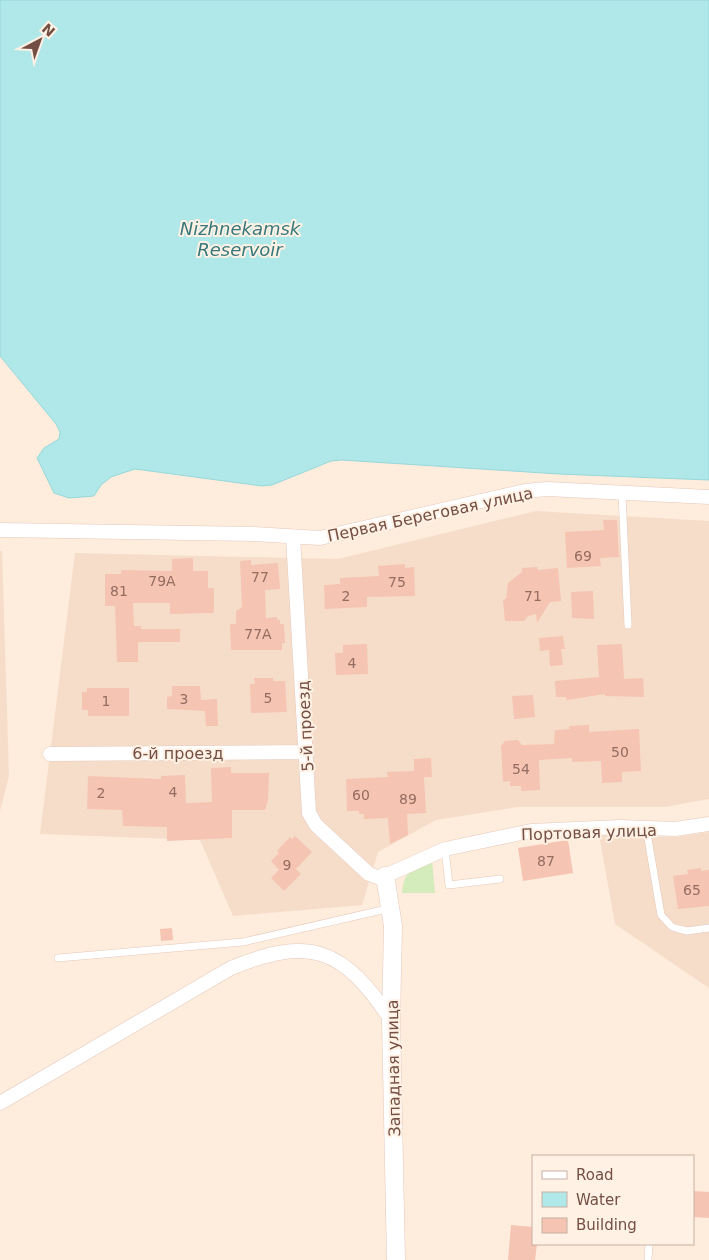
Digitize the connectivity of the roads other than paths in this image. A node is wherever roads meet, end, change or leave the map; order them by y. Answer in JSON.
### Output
{"nodes":[{"id":1,"x":622,"y":494,"type":"junction"},
{"id":2,"x":709,"y":497,"type":"edge"},
{"id":3,"x":0,"y":530,"type":"edge"},
{"id":4,"x":293,"y":537,"type":"junction"},
{"id":5,"x":628,"y":626,"type":"dead end"},
{"id":6,"x":307,"y":752,"type":"junction"},
{"id":7,"x":50,"y":754,"type":"dead end"},
{"id":8,"x":709,"y":824,"type":"edge"},
{"id":9,"x":646,"y":828,"type":"junction"},
{"id":10,"x":445,"y":849,"type":"junction"},
{"id":11,"x":385,"y":876,"type":"junction"},
{"id":12,"x":500,"y":879,"type":"dead end"},
{"id":13,"x":391,"y":908,"type":"junction"},
{"id":14,"x":709,"y":928,"type":"edge"},
{"id":15,"x":58,"y":958,"type":"dead end"},
{"id":16,"x":391,"y":1020,"type":"junction"},
{"id":17,"x":0,"y":1103,"type":"edge"},
{"id":18,"x":648,"y":1245,"type":"edge"},
{"id":19,"x":396,"y":1260,"type":"edge"},
{"id":20,"x":648,"y":1260,"type":"edge"}],
"edges":[{"from":1,"to":2,"type":"street","name":"Первая Береговая улица"},
{"from":1,"to":4,"type":"street","name":"Первая Береговая улица"},
{"from":1,"to":5,"type":"lane"},
{"from":3,"to":4,"type":"street","name":"Первая Береговая улица"},
{"from":4,"to":6,"type":"street","name":"5-й проезд"},
{"from":6,"to":7,"type":"street","name":"6-й проезд"},
{"from":6,"to":11,"type":"street","name":"5-й проезд"},
{"from":8,"to":9,"type":"street","name":"Портовая улица"},
{"from":9,"to":10,"type":"street","name":"Портовая улица"},
{"from":9,"to":14,"type":"lane"},
{"from":10,"to":11,"type":"street","name":"Портовая улица"},
{"from":10,"to":12,"type":"lane"},
{"from":11,"to":13,"type":"street","name":"Западная улица"},
{"from":13,"to":15,"type":"lane"},
{"from":13,"to":16,"type":"street","name":"Западная улица"},
{"from":16,"to":17,"type":"street"},
{"from":16,"to":19,"type":"street","name":"Западная улица"},
{"from":18,"to":20,"type":"lane"}]}
